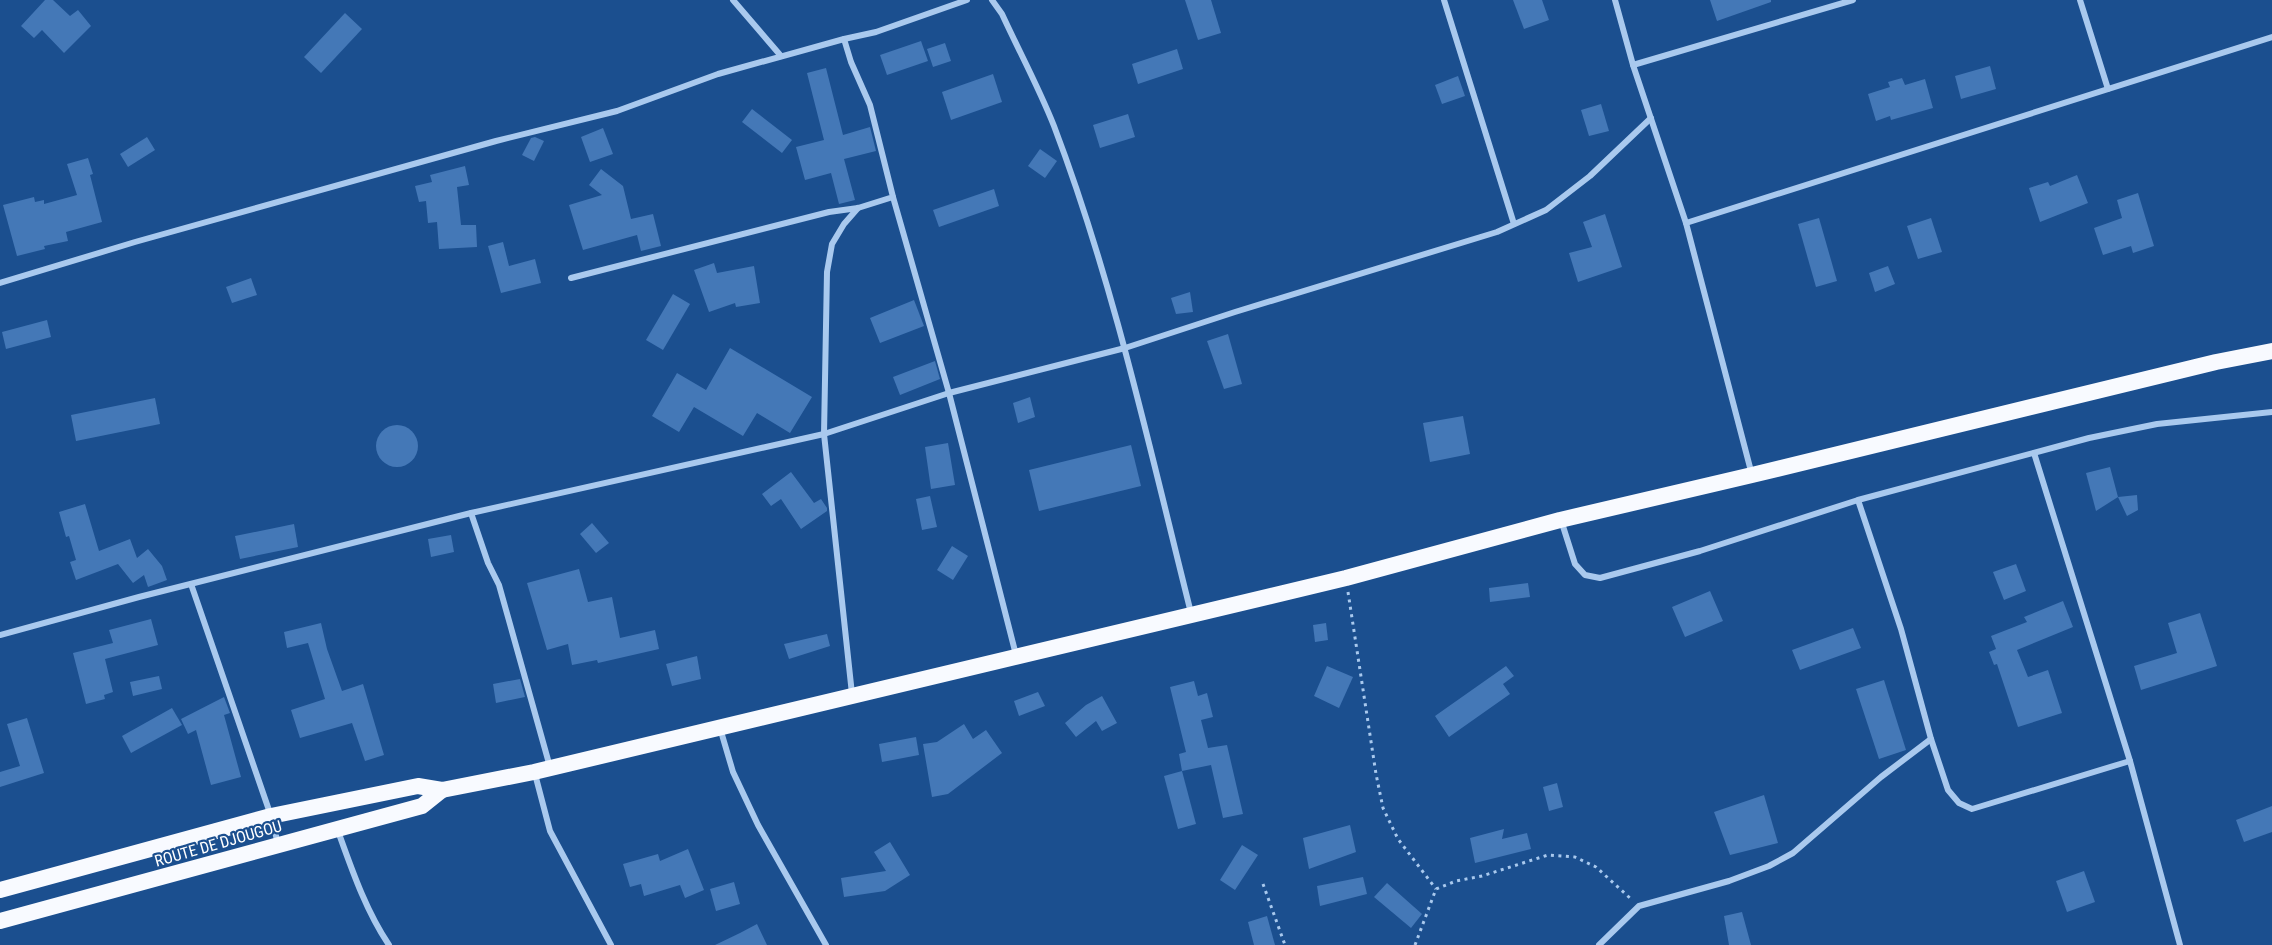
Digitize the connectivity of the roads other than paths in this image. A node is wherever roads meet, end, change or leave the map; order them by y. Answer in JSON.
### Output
{"nodes":[{"id":1,"x":733,"y":0,"type":"edge"},
{"id":2,"x":967,"y":0,"type":"edge"},
{"id":3,"x":992,"y":0,"type":"edge"},
{"id":4,"x":1444,"y":0,"type":"edge"},
{"id":5,"x":1615,"y":0,"type":"edge"},
{"id":6,"x":1853,"y":0,"type":"edge"},
{"id":7,"x":2079,"y":0,"type":"edge"},
{"id":8,"x":2272,"y":37,"type":"edge"},
{"id":9,"x":844,"y":39,"type":"junction"},
{"id":10,"x":780,"y":56,"type":"junction"},
{"id":11,"x":1633,"y":66,"type":"junction"},
{"id":12,"x":2108,"y":89,"type":"junction"},
{"id":13,"x":1651,"y":118,"type":"junction"},
{"id":14,"x":893,"y":197,"type":"junction"},
{"id":15,"x":858,"y":208,"type":"junction"},
{"id":16,"x":1686,"y":223,"type":"junction"},
{"id":17,"x":1514,"y":225,"type":"junction"},
{"id":18,"x":571,"y":278,"type":"dead end"},
{"id":19,"x":0,"y":283,"type":"edge"},
{"id":20,"x":1125,"y":348,"type":"junction"},
{"id":21,"x":2272,"y":351,"type":"edge"},
{"id":22,"x":949,"y":393,"type":"junction"},
{"id":23,"x":2272,"y":412,"type":"edge"},
{"id":24,"x":824,"y":434,"type":"junction"},
{"id":25,"x":2034,"y":453,"type":"junction"},
{"id":26,"x":1752,"y":476,"type":"junction"},
{"id":27,"x":1858,"y":500,"type":"junction"},
{"id":28,"x":471,"y":513,"type":"junction"},
{"id":29,"x":1560,"y":520,"type":"junction"},
{"id":30,"x":191,"y":584,"type":"junction"},
{"id":31,"x":1192,"y":613,"type":"junction"},
{"id":32,"x":0,"y":636,"type":"edge"},
{"id":33,"x":1016,"y":656,"type":"junction"},
{"id":34,"x":852,"y":694,"type":"junction"},
{"id":35,"x":720,"y":726,"type":"junction"},
{"id":36,"x":1931,"y":739,"type":"junction"},
{"id":37,"x":2130,"y":761,"type":"junction"},
{"id":38,"x":542,"y":770,"type":"junction"},
{"id":39,"x":442,"y":790,"type":"junction"},
{"id":40,"x":272,"y":816,"type":"junction"},
{"id":41,"x":337,"y":828,"type":"junction"},
{"id":42,"x":278,"y":845,"type":"junction"},
{"id":43,"x":0,"y":890,"type":"edge"},
{"id":44,"x":0,"y":921,"type":"edge"},
{"id":45,"x":389,"y":945,"type":"edge"},
{"id":46,"x":612,"y":945,"type":"edge"},
{"id":47,"x":826,"y":945,"type":"edge"},
{"id":48,"x":1599,"y":945,"type":"edge"},
{"id":49,"x":2180,"y":945,"type":"edge"}],
"edges":[{"from":1,"to":10,"type":"street"},
{"from":2,"to":9,"type":"street"},
{"from":3,"to":20,"type":"street"},
{"from":4,"to":17,"type":"street"},
{"from":5,"to":11,"type":"street"},
{"from":6,"to":11,"type":"street"},
{"from":7,"to":12,"type":"street"},
{"from":8,"to":12,"type":"street"},
{"from":9,"to":10,"type":"street"},
{"from":9,"to":14,"type":"street"},
{"from":10,"to":19,"type":"street"},
{"from":11,"to":13,"type":"street"},
{"from":12,"to":16,"type":"street"},
{"from":13,"to":16,"type":"street"},
{"from":13,"to":17,"type":"street"},
{"from":14,"to":15,"type":"street"},
{"from":14,"to":22,"type":"street"},
{"from":15,"to":18,"type":"street"},
{"from":15,"to":24,"type":"street"},
{"from":16,"to":26,"type":"street"},
{"from":17,"to":20,"type":"street"},
{"from":20,"to":22,"type":"street"},
{"from":20,"to":31,"type":"street"},
{"from":21,"to":26,"type":"highway"},
{"from":22,"to":24,"type":"street"},
{"from":22,"to":33,"type":"street"},
{"from":23,"to":25,"type":"street"},
{"from":24,"to":28,"type":"street"},
{"from":24,"to":34,"type":"street"},
{"from":25,"to":27,"type":"street"},
{"from":25,"to":37,"type":"street"},
{"from":26,"to":29,"type":"highway"},
{"from":27,"to":29,"type":"street"},
{"from":27,"to":36,"type":"street"},
{"from":28,"to":30,"type":"street"},
{"from":28,"to":38,"type":"street"},
{"from":29,"to":31,"type":"highway"},
{"from":30,"to":32,"type":"street"},
{"from":30,"to":40,"type":"street"},
{"from":31,"to":33,"type":"highway"},
{"from":33,"to":34,"type":"highway"},
{"from":34,"to":35,"type":"highway"},
{"from":35,"to":38,"type":"highway"},
{"from":35,"to":47,"type":"street"},
{"from":36,"to":37,"type":"street"},
{"from":36,"to":48,"type":"street"},
{"from":37,"to":49,"type":"street"},
{"from":38,"to":39,"type":"highway"},
{"from":38,"to":46,"type":"street"},
{"from":39,"to":40,"type":"highway"},
{"from":39,"to":41,"type":"highway","name":"ROUTE DE DJOUGOU"},
{"from":40,"to":42,"type":"street"},
{"from":40,"to":43,"type":"highway"},
{"from":41,"to":42,"type":"highway","name":"ROUTE DE DJOUGOU"},
{"from":41,"to":45,"type":"street"},
{"from":42,"to":44,"type":"highway","name":"ROUTE DE DJOUGOU"}]}
